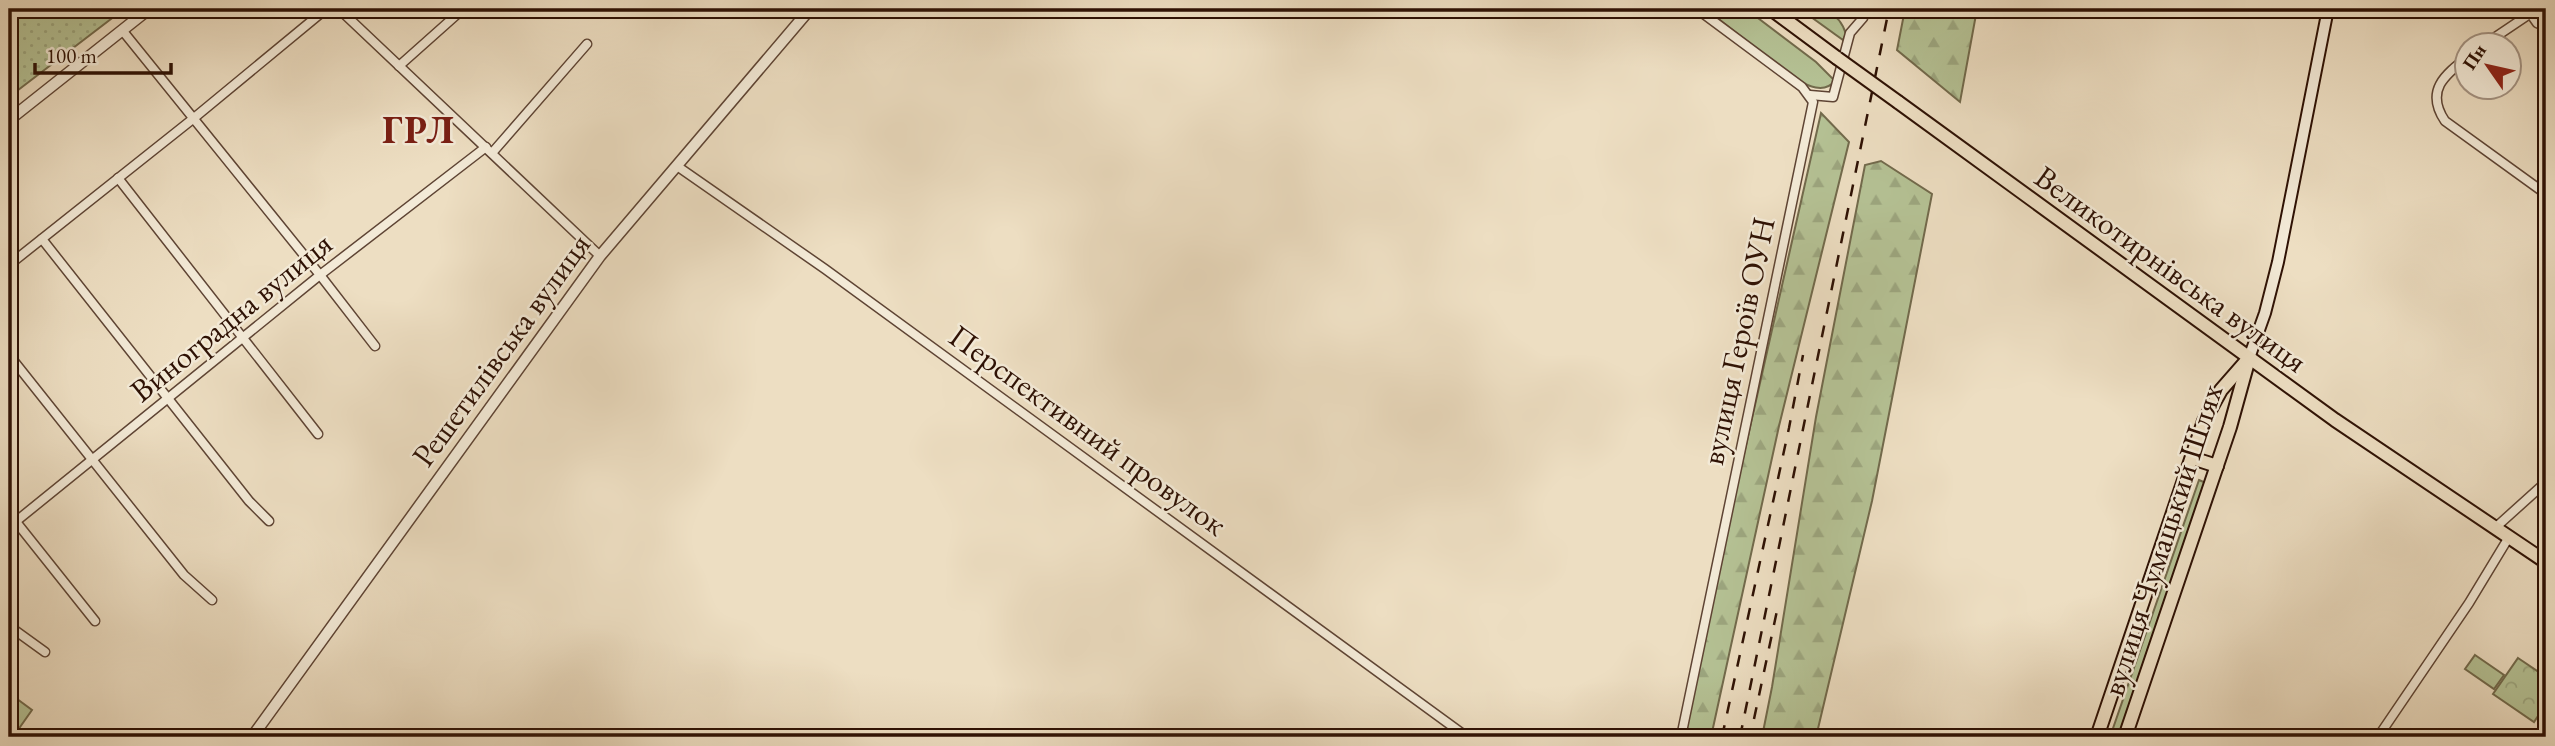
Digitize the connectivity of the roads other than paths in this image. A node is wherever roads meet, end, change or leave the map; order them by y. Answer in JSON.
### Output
{"nodes":[{"id":1,"x":149,"y":9,"type":"edge"},
{"id":2,"x":326,"y":9,"type":"edge"},
{"id":3,"x":339,"y":9,"type":"edge"},
{"id":4,"x":463,"y":9,"type":"edge"},
{"id":5,"x":810,"y":9,"type":"edge"},
{"id":6,"x":1698,"y":9,"type":"edge"},
{"id":7,"x":1772,"y":9,"type":"edge"},
{"id":8,"x":1865,"y":9,"type":"edge"},
{"id":9,"x":2328,"y":9,"type":"edge"},
{"id":10,"x":2534,"y":11,"type":"edge"},
{"id":11,"x":2546,"y":27,"type":"edge"},
{"id":12,"x":122,"y":30,"type":"junction"},
{"id":13,"x":2503,"y":32,"type":"edge"},
{"id":14,"x":587,"y":44,"type":"dead end"},
{"id":15,"x":400,"y":66,"type":"junction"},
{"id":16,"x":2454,"y":67,"type":"edge"},
{"id":17,"x":1810,"y":94,"type":"junction"},
{"id":18,"x":194,"y":118,"type":"junction"},
{"id":19,"x":9,"y":120,"type":"edge"},
{"id":20,"x":489,"y":150,"type":"junction"},
{"id":21,"x":677,"y":166,"type":"junction"},
{"id":22,"x":118,"y":178,"type":"junction"},
{"id":23,"x":2546,"y":194,"type":"edge"},
{"id":24,"x":42,"y":239,"type":"junction"},
{"id":25,"x":600,"y":256,"type":"junction"},
{"id":26,"x":9,"y":265,"type":"edge"},
{"id":27,"x":320,"y":275,"type":"junction"},
{"id":28,"x":2546,"y":302,"type":"edge"},
{"id":29,"x":2546,"y":331,"type":"edge"},
{"id":30,"x":243,"y":338,"type":"junction"},
{"id":31,"x":375,"y":346,"type":"dead end"},
{"id":32,"x":9,"y":355,"type":"edge"},
{"id":33,"x":2249,"y":358,"type":"junction"},
{"id":34,"x":169,"y":399,"type":"junction"},
{"id":35,"x":318,"y":434,"type":"dead end"},
{"id":36,"x":2192,"y":458,"type":"junction"},
{"id":37,"x":92,"y":459,"type":"junction"},
{"id":38,"x":2217,"y":466,"type":"junction"},
{"id":39,"x":2546,"y":482,"type":"edge"},
{"id":40,"x":9,"y":513,"type":"edge"},
{"id":41,"x":269,"y":521,"type":"dead end"},
{"id":42,"x":12,"y":524,"type":"edge"},
{"id":43,"x":2495,"y":528,"type":"junction"},
{"id":44,"x":2509,"y":537,"type":"junction"},
{"id":45,"x":2546,"y":562,"type":"edge"},
{"id":46,"x":212,"y":600,"type":"dead end"},
{"id":47,"x":95,"y":621,"type":"dead end"},
{"id":48,"x":9,"y":626,"type":"edge"},
{"id":49,"x":45,"y":652,"type":"dead end"},
{"id":50,"x":252,"y":737,"type":"edge"},
{"id":51,"x":1467,"y":737,"type":"edge"},
{"id":52,"x":1681,"y":737,"type":"edge"},
{"id":53,"x":2097,"y":737,"type":"edge"},
{"id":54,"x":2124,"y":737,"type":"edge"},
{"id":55,"x":2378,"y":737,"type":"edge"}],
"edges":[{"from":1,"to":12,"type":"street"},
{"from":2,"to":18,"type":"street"},
{"from":3,"to":15,"type":"street"},
{"from":4,"to":15,"type":"street"},
{"from":5,"to":21,"type":"street","name":"Решетилівська вулиця"},
{"from":6,"to":17,"type":"street"},
{"from":7,"to":33,"type":"main road","name":"Великотирнівська вулиця","bridge":true},
{"from":8,"to":17,"type":"street"},
{"from":9,"to":33,"type":"main road","name":"вулиця Чумацький Шлях"},
{"from":10,"to":11,"type":"street"},
{"from":10,"to":13,"type":"street"},
{"from":12,"to":18,"type":"street"},
{"from":12,"to":19,"type":"street"},
{"from":14,"to":20,"type":"street","name":"Виноградна вулиця"},
{"from":15,"to":20,"type":"street"},
{"from":16,"to":23,"type":"street"},
{"from":17,"to":52,"type":"street","name":"вулиця Героїв ОУН"},
{"from":18,"to":22,"type":"street"},
{"from":18,"to":27,"type":"street"},
{"from":20,"to":25,"type":"street"},
{"from":20,"to":27,"type":"street","name":"Виноградна вулиця"},
{"from":21,"to":25,"type":"street","name":"Решетилівська вулиця"},
{"from":21,"to":51,"type":"street","name":"Перспективний провулок"},
{"from":22,"to":24,"type":"street"},
{"from":22,"to":30,"type":"street"},
{"from":24,"to":26,"type":"street"},
{"from":24,"to":34,"type":"street"},
{"from":25,"to":50,"type":"street","name":"Решетилівська вулиця"},
{"from":27,"to":30,"type":"street","name":"Виноградна вулиця"},
{"from":27,"to":31,"type":"street"},
{"from":28,"to":29,"type":"street"},
{"from":30,"to":34,"type":"street","name":"Виноградна вулиця"},
{"from":30,"to":35,"type":"street"},
{"from":32,"to":37,"type":"street"},
{"from":33,"to":36,"type":"main road","name":"вулиця Чумацький Шлях"},
{"from":33,"to":38,"type":"main road","name":"вулиця Чумацький Шлях"},
{"from":33,"to":43,"type":"main road","name":"Великотирнівська вулиця"},
{"from":34,"to":37,"type":"street","name":"Виноградна вулиця"},
{"from":34,"to":41,"type":"street"},
{"from":36,"to":38,"type":"main road"},
{"from":36,"to":53,"type":"main road","name":"вулиця Чумацький Шлях"},
{"from":37,"to":42,"type":"street","name":"Виноградна вулиця"},
{"from":37,"to":46,"type":"street"},
{"from":38,"to":54,"type":"main road","name":"вулиця Чумацький Шлях"},
{"from":39,"to":43,"type":"street"},
{"from":40,"to":42,"type":"street"},
{"from":42,"to":47,"type":"street"},
{"from":43,"to":44,"type":"main road","name":"Великотирнівська вулиця"},
{"from":44,"to":45,"type":"main road","name":"Великотирнівська вулиця"},
{"from":44,"to":55,"type":"street"},
{"from":48,"to":49,"type":"street"}]}
